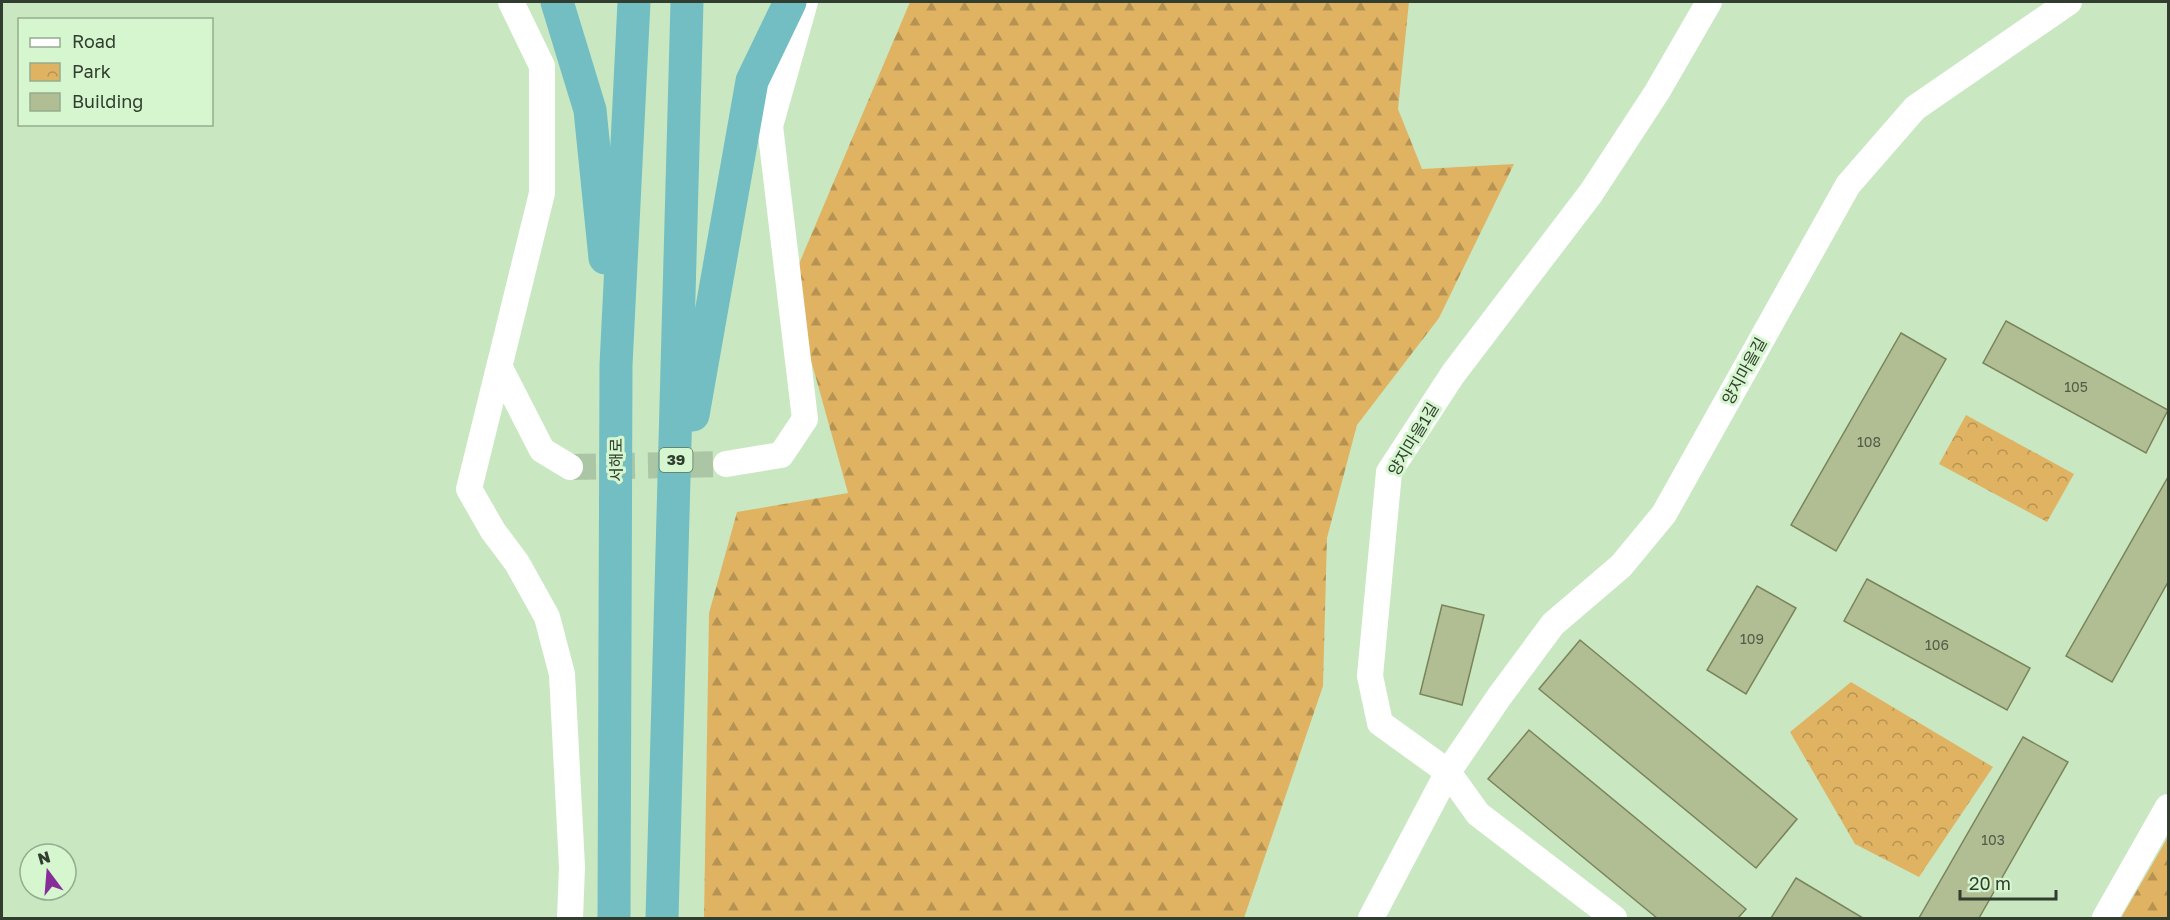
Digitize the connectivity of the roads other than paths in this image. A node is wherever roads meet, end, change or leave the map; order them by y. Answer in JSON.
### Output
{"nodes":[{"id":1,"x":511,"y":2,"type":"edge"},
{"id":2,"x":557,"y":2,"type":"edge"},
{"id":3,"x":634,"y":2,"type":"edge"},
{"id":4,"x":687,"y":2,"type":"edge"},
{"id":5,"x":790,"y":2,"type":"edge"},
{"id":6,"x":806,"y":2,"type":"edge"},
{"id":7,"x":1708,"y":2,"type":"edge"},
{"id":8,"x":2069,"y":2,"type":"edge"},
{"id":9,"x":616,"y":364,"type":"junction"},
{"id":10,"x":500,"y":368,"type":"junction"},
{"id":11,"x":726,"y":464,"type":"tunnel mouth"},
{"id":12,"x":570,"y":467,"type":"tunnel mouth"},
{"id":13,"x":674,"y":523,"type":"junction"},
{"id":14,"x":1448,"y":772,"type":"junction"},
{"id":15,"x":2169,"y":807,"type":"edge"},
{"id":16,"x":570,"y":918,"type":"edge"},
{"id":17,"x":614,"y":918,"type":"edge"},
{"id":18,"x":662,"y":918,"type":"edge"},
{"id":19,"x":1371,"y":918,"type":"edge"},
{"id":20,"x":1614,"y":918,"type":"edge"},
{"id":21,"x":2104,"y":918,"type":"edge"}],
"edges":[{"from":1,"to":10,"type":"street"},
{"from":2,"to":9,"type":"highway"},
{"from":3,"to":9,"type":"highway","name":"서해로"},
{"from":4,"to":13,"type":"highway","number":"39"},
{"from":5,"to":13,"type":"highway"},
{"from":6,"to":11,"type":"street"},
{"from":7,"to":14,"type":"street","name":"양지마을1길"},
{"from":8,"to":14,"type":"street","name":"양지마을길"},
{"from":9,"to":17,"type":"highway","name":"서해로"},
{"from":10,"to":12,"type":"street"},
{"from":10,"to":16,"type":"street"},
{"from":13,"to":18,"type":"highway","number":"39"},
{"from":14,"to":19,"type":"street","name":"양지마을길"},
{"from":14,"to":20,"type":"street","name":"양지마을1길"},
{"from":15,"to":21,"type":"street"}]}
